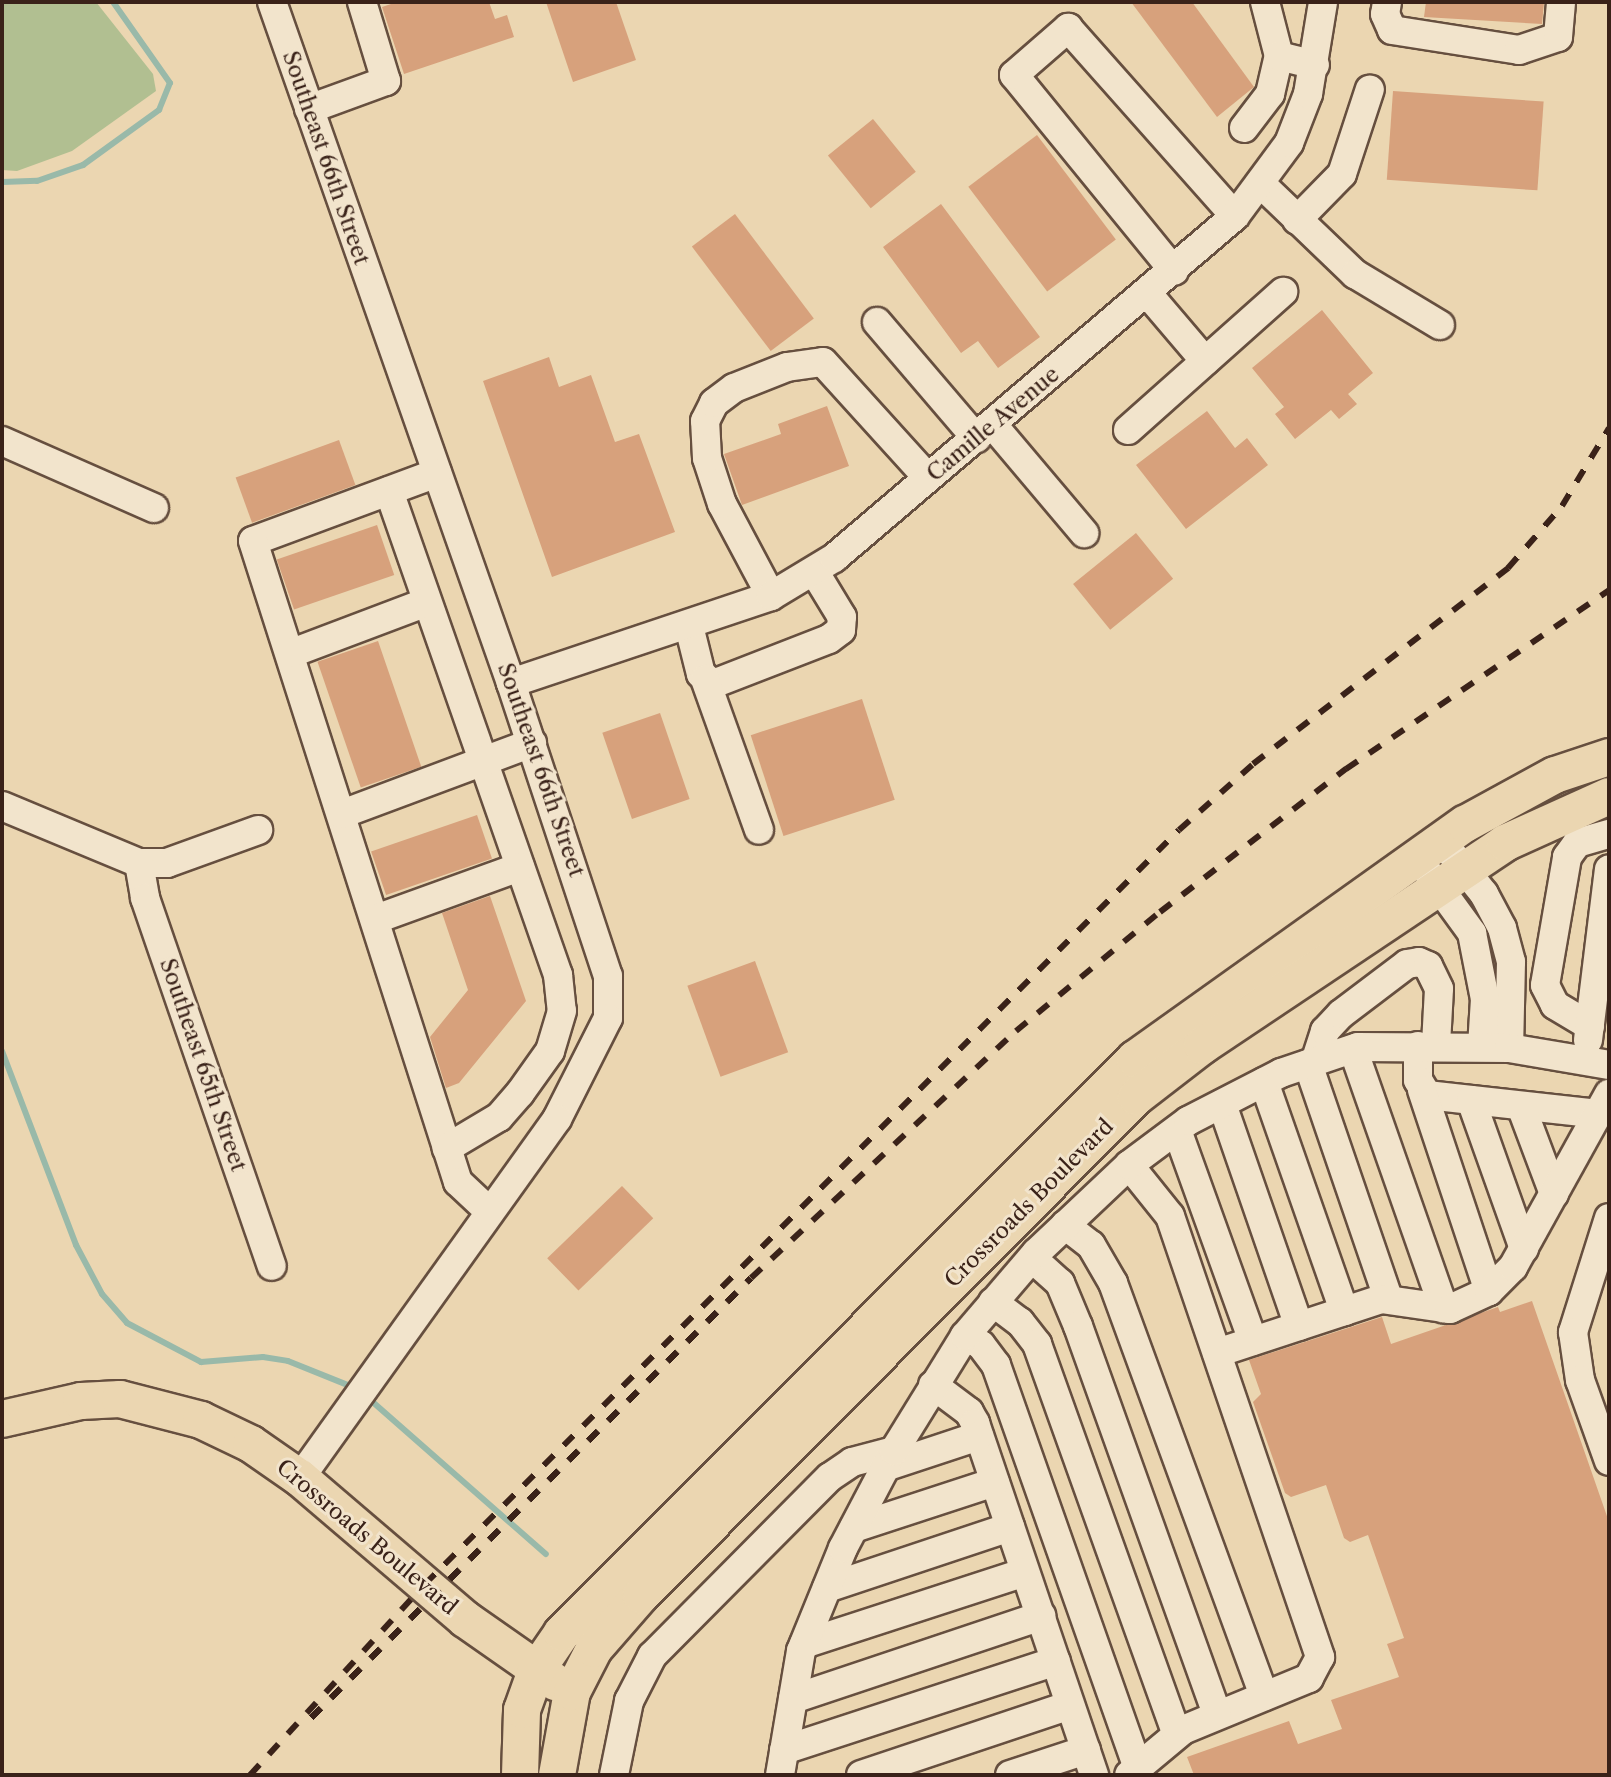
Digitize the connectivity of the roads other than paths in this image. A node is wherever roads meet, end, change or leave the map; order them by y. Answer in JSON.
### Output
{"nodes":[{"id":1,"x":272,"y":2,"type":"edge"},
{"id":2,"x":362,"y":2,"type":"edge"},
{"id":3,"x":1265,"y":2,"type":"edge"},
{"id":4,"x":1323,"y":2,"type":"edge"},
{"id":5,"x":1387,"y":2,"type":"edge"},
{"id":6,"x":1561,"y":2,"type":"edge"},
{"id":7,"x":1279,"y":56,"type":"junction"},
{"id":8,"x":1315,"y":65,"type":"junction"},
{"id":9,"x":1370,"y":89,"type":"dead end"},
{"id":10,"x":309,"y":109,"type":"junction"},
{"id":11,"x":1244,"y":128,"type":"dead end"},
{"id":12,"x":1260,"y":183,"type":"junction"},
{"id":13,"x":1235,"y":216,"type":"junction"},
{"id":14,"x":1297,"y":220,"type":"junction"},
{"id":15,"x":1174,"y":271,"type":"junction"},
{"id":16,"x":1283,"y":292,"type":"dead end"},
{"id":17,"x":1148,"y":294,"type":"junction"},
{"id":18,"x":877,"y":322,"type":"dead end"},
{"id":19,"x":1440,"y":325,"type":"dead end"},
{"id":20,"x":1205,"y":361,"type":"junction"},
{"id":21,"x":1128,"y":430,"type":"dead end"},
{"id":22,"x":984,"y":431,"type":"junction"},
{"id":23,"x":2,"y":441,"type":"edge"},
{"id":24,"x":437,"y":473,"type":"junction"},
{"id":25,"x":928,"y":478,"type":"junction"},
{"id":26,"x":389,"y":491,"type":"junction"},
{"id":27,"x":154,"y":508,"type":"dead end"},
{"id":28,"x":1084,"y":533,"type":"dead end"},
{"id":29,"x":814,"y":571,"type":"junction"},
{"id":30,"x":771,"y":596,"type":"junction"},
{"id":31,"x":427,"y":602,"type":"junction"},
{"id":32,"x":689,"y":626,"type":"junction"},
{"id":33,"x":292,"y":653,"type":"junction"},
{"id":34,"x":705,"y":679,"type":"junction"},
{"id":35,"x":511,"y":683,"type":"junction"},
{"id":36,"x":532,"y":743,"type":"junction"},
{"id":37,"x":1609,"y":757,"type":"edge"},
{"id":38,"x":483,"y":760,"type":"junction"},
{"id":39,"x":1609,"y":796,"type":"edge"},
{"id":40,"x":2,"y":806,"type":"edge"},
{"id":41,"x":342,"y":814,"type":"junction"},
{"id":42,"x":258,"y":830,"type":"dead end"},
{"id":43,"x":759,"y":830,"type":"dead end"},
{"id":44,"x":1609,"y":834,"type":"edge"},
{"id":45,"x":1428,"y":850,"type":"junction"},
{"id":46,"x":139,"y":863,"type":"junction"},
{"id":47,"x":520,"y":867,"type":"junction"},
{"id":48,"x":1609,"y":869,"type":"edge"},
{"id":49,"x":1454,"y":879,"type":"junction"},
{"id":50,"x":376,"y":919,"type":"junction"},
{"id":51,"x":1590,"y":1026,"type":"junction"},
{"id":52,"x":1427,"y":1046,"type":"junction"},
{"id":53,"x":1496,"y":1048,"type":"junction"},
{"id":54,"x":1353,"y":1049,"type":"junction"},
{"id":55,"x":1312,"y":1063,"type":"junction"},
{"id":56,"x":1597,"y":1063,"type":"edge"},
{"id":57,"x":1264,"y":1082,"type":"junction"},
{"id":58,"x":1422,"y":1090,"type":"junction"},
{"id":59,"x":1471,"y":1100,"type":"junction"},
{"id":60,"x":1222,"y":1104,"type":"junction"},
{"id":61,"x":1604,"y":1104,"type":"edge"},
{"id":62,"x":1521,"y":1106,"type":"junction"},
{"id":63,"x":1177,"y":1130,"type":"junction"},
{"id":64,"x":447,"y":1148,"type":"junction"},
{"id":65,"x":1129,"y":1165,"type":"junction"},
{"id":66,"x":1554,"y":1194,"type":"junction"},
{"id":67,"x":489,"y":1211,"type":"junction"},
{"id":68,"x":1609,"y":1218,"type":"edge"},
{"id":69,"x":1065,"y":1225,"type":"junction"},
{"id":70,"x":1524,"y":1249,"type":"junction"},
{"id":71,"x":1032,"y":1258,"type":"junction"},
{"id":72,"x":272,"y":1266,"type":"dead end"},
{"id":73,"x":1489,"y":1291,"type":"junction"},
{"id":74,"x":1388,"y":1298,"type":"junction"},
{"id":75,"x":993,"y":1302,"type":"junction"},
{"id":76,"x":1444,"y":1309,"type":"junction"},
{"id":77,"x":1344,"y":1311,"type":"junction"},
{"id":78,"x":1299,"y":1326,"type":"junction"},
{"id":79,"x":965,"y":1336,"type":"junction"},
{"id":80,"x":1253,"y":1341,"type":"junction"},
{"id":81,"x":1217,"y":1353,"type":"junction"},
{"id":82,"x":933,"y":1385,"type":"junction"},
{"id":83,"x":2,"y":1419,"type":"edge"},
{"id":84,"x":979,"y":1436,"type":"junction"},
{"id":85,"x":889,"y":1459,"type":"junction"},
{"id":86,"x":1609,"y":1461,"type":"edge"},
{"id":87,"x":300,"y":1478,"type":"junction"},
{"id":88,"x":995,"y":1482,"type":"junction"},
{"id":89,"x":1010,"y":1527,"type":"junction"},
{"id":90,"x":854,"y":1528,"type":"junction"},
{"id":91,"x":1025,"y":1572,"type":"junction"},
{"id":92,"x":827,"y":1588,"type":"junction"},
{"id":93,"x":1041,"y":1616,"type":"junction"},
{"id":94,"x":804,"y":1644,"type":"junction"},
{"id":95,"x":1056,"y":1661,"type":"junction"},
{"id":96,"x":536,"y":1671,"type":"junction"},
{"id":97,"x":572,"y":1692,"type":"junction"},
{"id":98,"x":1264,"y":1696,"type":"junction"},
{"id":99,"x":793,"y":1699,"type":"junction"},
{"id":100,"x":1070,"y":1705,"type":"junction"},
{"id":101,"x":1217,"y":1714,"type":"junction"},
{"id":102,"x":1177,"y":1734,"type":"junction"},
{"id":103,"x":782,"y":1762,"type":"edge"},
{"id":104,"x":1090,"y":1762,"type":"edge"},
{"id":105,"x":1133,"y":1771,"type":"edge"},
{"id":106,"x":520,"y":1775,"type":"edge"},
{"id":107,"x":557,"y":1775,"type":"edge"},
{"id":108,"x":614,"y":1775,"type":"edge"},
{"id":109,"x":861,"y":1775,"type":"edge"},
{"id":110,"x":1010,"y":1775,"type":"edge"}],
"edges":[{"from":1,"to":10,"type":"street","name":"Southeast 66th Street"},
{"from":2,"to":10,"type":"street"},
{"from":3,"to":7,"type":"street"},
{"from":4,"to":8,"type":"street","name":"Camille Avenue"},
{"from":5,"to":6,"type":"street"},
{"from":7,"to":8,"type":"street"},
{"from":7,"to":11,"type":"street"},
{"from":8,"to":12,"type":"street","name":"Camille Avenue"},
{"from":9,"to":14,"type":"street"},
{"from":10,"to":24,"type":"street","name":"Southeast 66th Street"},
{"from":12,"to":13,"type":"street","name":"Camille Avenue"},
{"from":12,"to":14,"type":"street"},
{"from":13,"to":15,"type":"street","name":"Camille Avenue"},
{"from":13,"to":15,"type":"street"},
{"from":14,"to":19,"type":"street"},
{"from":15,"to":17,"type":"street","name":"Camille Avenue"},
{"from":16,"to":20,"type":"street"},
{"from":17,"to":20,"type":"street"},
{"from":17,"to":22,"type":"street","name":"Camille Avenue"},
{"from":18,"to":22,"type":"street"},
{"from":20,"to":21,"type":"street"},
{"from":22,"to":25,"type":"street","name":"Camille Avenue"},
{"from":22,"to":28,"type":"street"},
{"from":23,"to":27,"type":"street"},
{"from":24,"to":26,"type":"street"},
{"from":24,"to":35,"type":"street","name":"Southeast 66th Street"},
{"from":25,"to":29,"type":"street","name":"Camille Avenue"},
{"from":25,"to":30,"type":"street"},
{"from":26,"to":31,"type":"street"},
{"from":26,"to":33,"type":"street"},
{"from":29,"to":30,"type":"street","name":"Camille Avenue"},
{"from":29,"to":34,"type":"street"},
{"from":30,"to":32,"type":"street","name":"Camille Avenue"},
{"from":31,"to":33,"type":"street"},
{"from":31,"to":38,"type":"street"},
{"from":32,"to":34,"type":"street"},
{"from":32,"to":35,"type":"street","name":"Camille Avenue"},
{"from":33,"to":41,"type":"street"},
{"from":34,"to":43,"type":"street"},
{"from":35,"to":36,"type":"street","name":"Southeast 66th Street"},
{"from":36,"to":38,"type":"street"},
{"from":36,"to":67,"type":"street","name":"Southeast 66th Street"},
{"from":37,"to":45,"type":"main road","name":"Crossroads Boulevard"},
{"from":38,"to":41,"type":"street"},
{"from":38,"to":47,"type":"street"},
{"from":39,"to":49,"type":"main road","name":"Crossroads Boulevard"},
{"from":40,"to":46,"type":"street"},
{"from":41,"to":50,"type":"street"},
{"from":42,"to":46,"type":"street"},
{"from":44,"to":51,"type":"street"},
{"from":45,"to":49,"type":"street"},
{"from":45,"to":96,"type":"main road","name":"Crossroads Boulevard"},
{"from":46,"to":72,"type":"street","name":"Southeast 65th Street"},
{"from":47,"to":50,"type":"street"},
{"from":47,"to":64,"type":"street"},
{"from":48,"to":51,"type":"street"},
{"from":49,"to":53,"type":"street"},
{"from":49,"to":97,"type":"main road","name":"Crossroads Boulevard"},
{"from":50,"to":64,"type":"street"},
{"from":51,"to":56,"type":"street"},
{"from":52,"to":53,"type":"street"},
{"from":52,"to":54,"type":"street"},
{"from":52,"to":55,"type":"street"},
{"from":52,"to":58,"type":"street"},
{"from":53,"to":56,"type":"street"},
{"from":54,"to":55,"type":"street"},
{"from":54,"to":76,"type":"street"},
{"from":55,"to":57,"type":"street"},
{"from":55,"to":74,"type":"street"},
{"from":57,"to":60,"type":"street"},
{"from":57,"to":77,"type":"street"},
{"from":58,"to":59,"type":"street"},
{"from":58,"to":73,"type":"street"},
{"from":59,"to":62,"type":"street"},
{"from":59,"to":70,"type":"street"},
{"from":60,"to":63,"type":"street"},
{"from":60,"to":78,"type":"street"},
{"from":61,"to":62,"type":"street"},
{"from":61,"to":66,"type":"street"},
{"from":62,"to":66,"type":"street"},
{"from":63,"to":65,"type":"street"},
{"from":63,"to":80,"type":"street"},
{"from":64,"to":67,"type":"street"},
{"from":65,"to":69,"type":"street"},
{"from":65,"to":81,"type":"street"},
{"from":66,"to":70,"type":"street"},
{"from":67,"to":87,"type":"street","name":"Southeast 66th Street"},
{"from":68,"to":86,"type":"street"},
{"from":69,"to":71,"type":"street"},
{"from":69,"to":98,"type":"street"},
{"from":70,"to":73,"type":"street"},
{"from":71,"to":75,"type":"street"},
{"from":71,"to":101,"type":"street"},
{"from":73,"to":76,"type":"street"},
{"from":74,"to":76,"type":"street"},
{"from":74,"to":77,"type":"street"},
{"from":75,"to":79,"type":"street"},
{"from":75,"to":102,"type":"street"},
{"from":77,"to":78,"type":"street"},
{"from":78,"to":80,"type":"street"},
{"from":79,"to":82,"type":"street"},
{"from":79,"to":105,"type":"street"},
{"from":80,"to":81,"type":"street"},
{"from":81,"to":98,"type":"street"},
{"from":82,"to":84,"type":"street"},
{"from":82,"to":85,"type":"street"},
{"from":83,"to":87,"type":"main road","name":"Crossroads Boulevard"},
{"from":84,"to":85,"type":"street"},
{"from":84,"to":88,"type":"street"},
{"from":85,"to":90,"type":"street"},
{"from":85,"to":108,"type":"street"},
{"from":87,"to":96,"type":"main road","name":"Crossroads Boulevard"},
{"from":88,"to":89,"type":"street"},
{"from":88,"to":90,"type":"street"},
{"from":89,"to":91,"type":"street"},
{"from":89,"to":92,"type":"street"},
{"from":90,"to":92,"type":"street"},
{"from":91,"to":93,"type":"street"},
{"from":91,"to":94,"type":"street"},
{"from":92,"to":94,"type":"street"},
{"from":93,"to":95,"type":"street"},
{"from":93,"to":99,"type":"street"},
{"from":94,"to":99,"type":"street"},
{"from":95,"to":100,"type":"street"},
{"from":95,"to":103,"type":"street"},
{"from":96,"to":97,"type":"main road","name":"Crossroads Boulevard"},
{"from":96,"to":106,"type":"main road"},
{"from":97,"to":107,"type":"main road"},
{"from":98,"to":101,"type":"street"},
{"from":99,"to":103,"type":"street"},
{"from":100,"to":104,"type":"street"},
{"from":100,"to":109,"type":"street"},
{"from":101,"to":102,"type":"street"},
{"from":102,"to":105,"type":"street"},
{"from":104,"to":110,"type":"street"}]}
